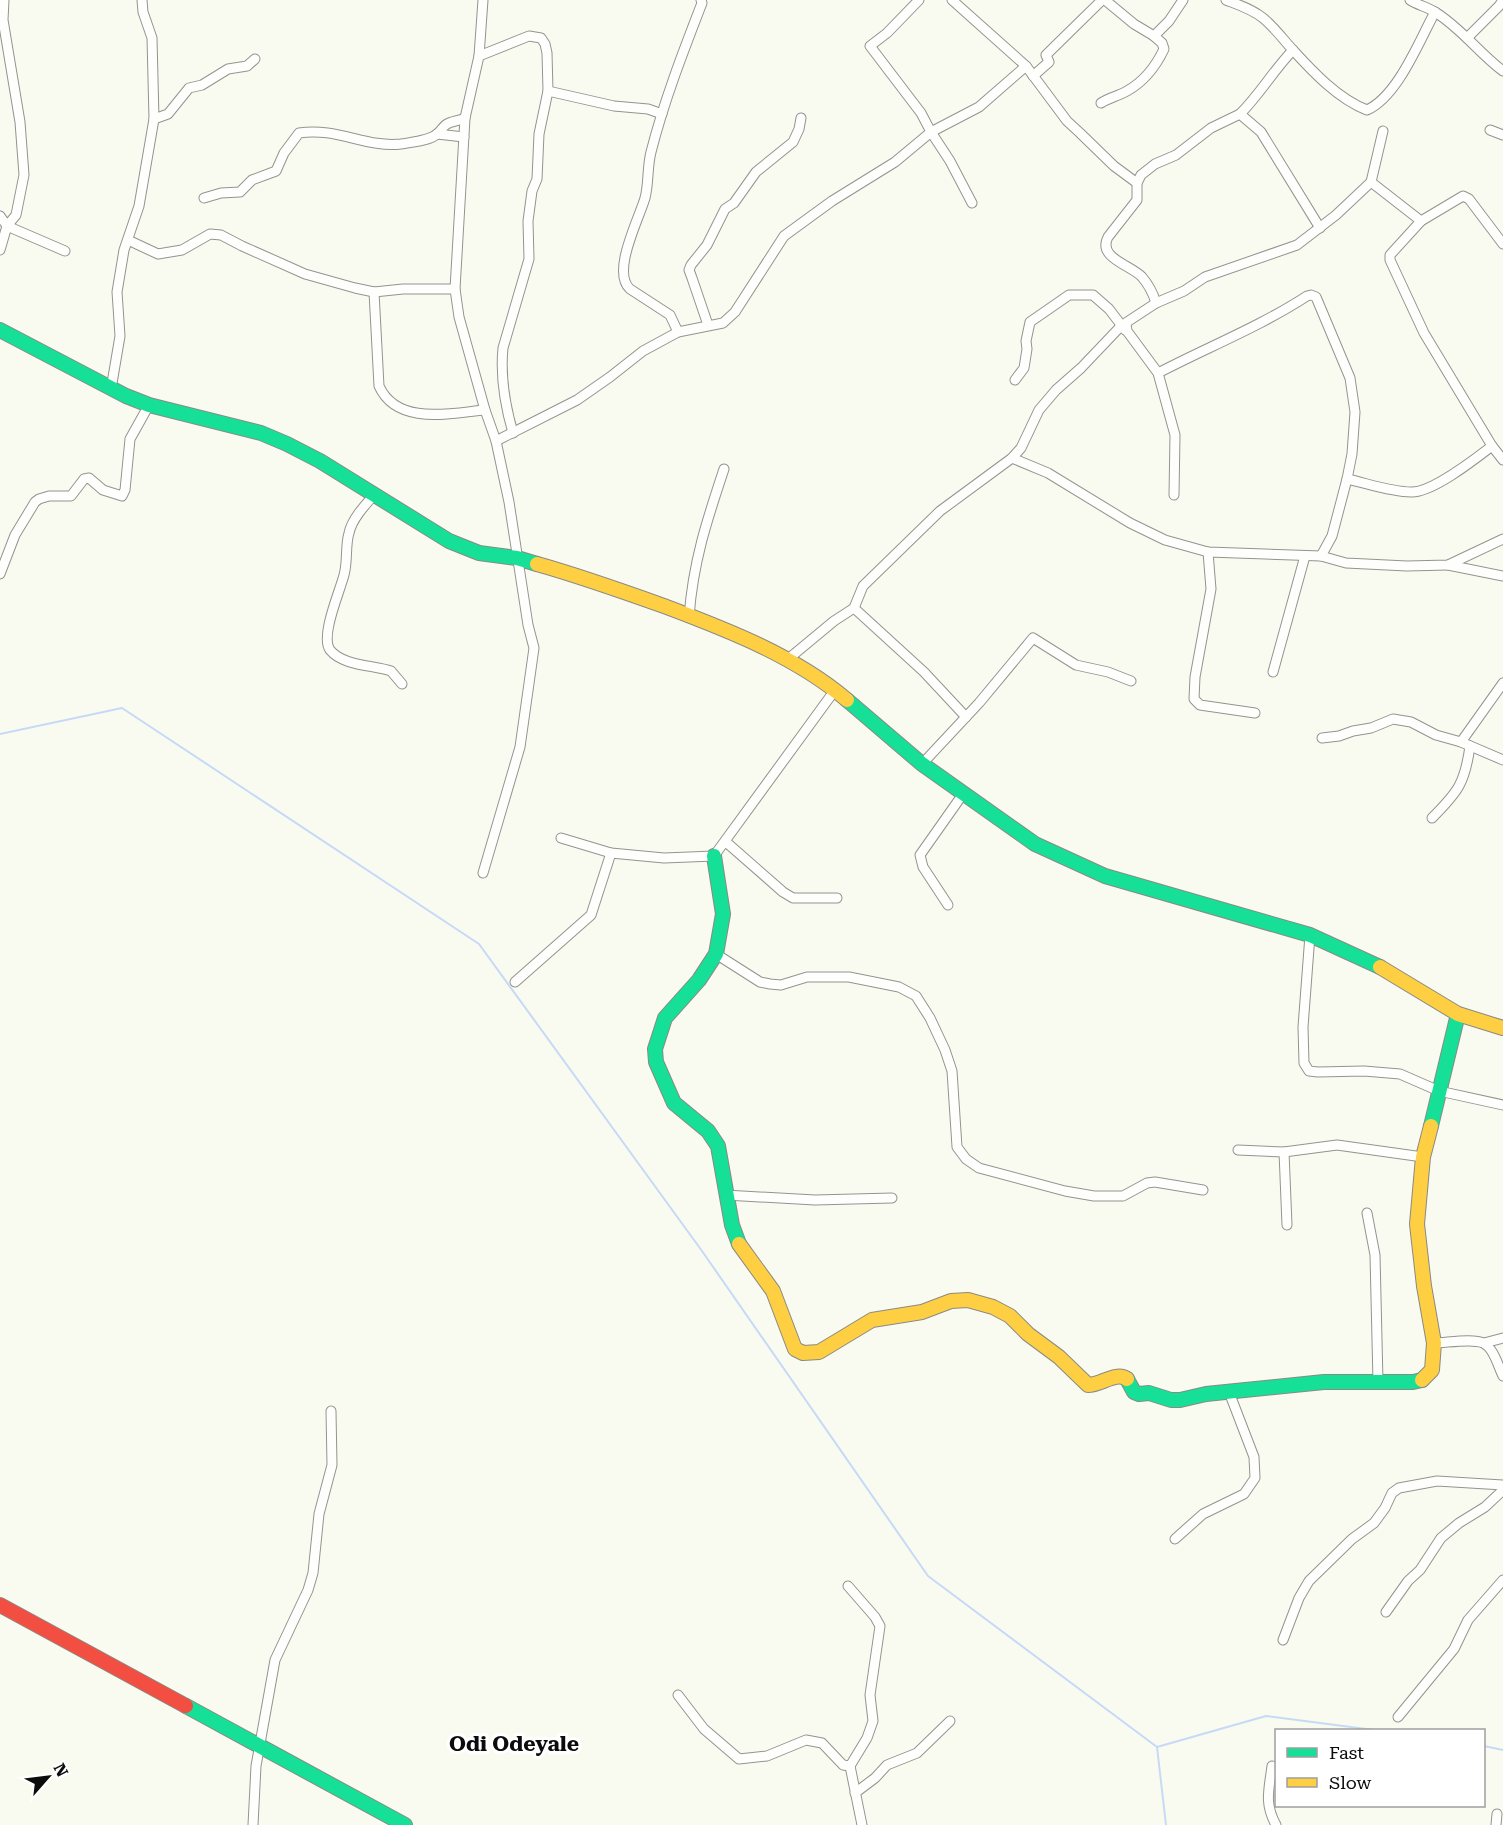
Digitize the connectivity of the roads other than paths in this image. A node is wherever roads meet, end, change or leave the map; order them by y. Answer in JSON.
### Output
{"nodes":[{"id":1,"x":4,"y":0,"type":"edge"},
{"id":2,"x":142,"y":0,"type":"edge"},
{"id":3,"x":483,"y":0,"type":"edge"},
{"id":4,"x":701,"y":0,"type":"edge"},
{"id":5,"x":919,"y":0,"type":"edge"},
{"id":6,"x":952,"y":0,"type":"edge"},
{"id":7,"x":1104,"y":0,"type":"edge"},
{"id":8,"x":1183,"y":0,"type":"edge"},
{"id":9,"x":1226,"y":0,"type":"edge"},
{"id":10,"x":1410,"y":0,"type":"edge"},
{"id":11,"x":1503,"y":0,"type":"edge"},
{"id":12,"x":1435,"y":12,"type":"junction"},
{"id":13,"x":1154,"y":36,"type":"junction"},
{"id":14,"x":1467,"y":38,"type":"junction"},
{"id":15,"x":1293,"y":50,"type":"junction"},
{"id":16,"x":479,"y":56,"type":"junction"},
{"id":17,"x":255,"y":59,"type":"dead end"},
{"id":18,"x":1026,"y":66,"type":"junction"},
{"id":19,"x":1503,"y":71,"type":"edge"},
{"id":20,"x":1034,"y":76,"type":"junction"},
{"id":21,"x":548,"y":92,"type":"junction"},
{"id":22,"x":1101,"y":103,"type":"dead end"},
{"id":23,"x":662,"y":114,"type":"junction"},
{"id":24,"x":1240,"y":114,"type":"junction"},
{"id":25,"x":154,"y":118,"type":"junction"},
{"id":26,"x":465,"y":118,"type":"junction"},
{"id":27,"x":801,"y":118,"type":"dead end"},
{"id":28,"x":1490,"y":130,"type":"dead end"},
{"id":29,"x":1383,"y":131,"type":"dead end"},
{"id":30,"x":931,"y":132,"type":"junction"},
{"id":31,"x":437,"y":134,"type":"junction"},
{"id":32,"x":1503,"y":135,"type":"edge"},
{"id":33,"x":464,"y":137,"type":"junction"},
{"id":34,"x":1371,"y":182,"type":"junction"},
{"id":35,"x":1137,"y":183,"type":"junction"},
{"id":36,"x":204,"y":198,"type":"dead end"},
{"id":37,"x":972,"y":203,"type":"dead end"},
{"id":38,"x":0,"y":215,"type":"edge"},
{"id":39,"x":16,"y":215,"type":"junction"},
{"id":40,"x":1421,"y":221,"type":"junction"},
{"id":41,"x":7,"y":226,"type":"junction"},
{"id":42,"x":1320,"y":228,"type":"junction"},
{"id":43,"x":128,"y":240,"type":"junction"},
{"id":44,"x":1503,"y":244,"type":"edge"},
{"id":45,"x":0,"y":250,"type":"edge"},
{"id":46,"x":64,"y":251,"type":"dead end"},
{"id":47,"x":455,"y":289,"type":"junction"},
{"id":48,"x":374,"y":292,"type":"junction"},
{"id":49,"x":1156,"y":303,"type":"junction"},
{"id":50,"x":708,"y":325,"type":"junction"},
{"id":51,"x":1125,"y":327,"type":"junction"},
{"id":52,"x":0,"y":330,"type":"edge"},
{"id":53,"x":678,"y":332,"type":"junction"},
{"id":54,"x":1158,"y":373,"type":"junction"},
{"id":55,"x":1016,"y":380,"type":"dead end"},
{"id":56,"x":111,"y":389,"type":"junction"},
{"id":57,"x":149,"y":405,"type":"junction"},
{"id":58,"x":484,"y":410,"type":"junction"},
{"id":59,"x":513,"y":433,"type":"junction"},
{"id":60,"x":496,"y":441,"type":"junction"},
{"id":61,"x":1492,"y":446,"type":"junction"},
{"id":62,"x":1012,"y":458,"type":"junction"},
{"id":63,"x":1503,"y":460,"type":"edge"},
{"id":64,"x":724,"y":469,"type":"dead end"},
{"id":65,"x":1347,"y":479,"type":"junction"},
{"id":66,"x":374,"y":495,"type":"junction"},
{"id":67,"x":1174,"y":495,"type":"dead end"},
{"id":68,"x":1503,"y":539,"type":"edge"},
{"id":69,"x":1208,"y":552,"type":"junction"},
{"id":70,"x":1305,"y":556,"type":"junction"},
{"id":71,"x":1321,"y":556,"type":"junction"},
{"id":72,"x":517,"y":558,"type":"junction"},
{"id":73,"x":1448,"y":565,"type":"junction"},
{"id":74,"x":0,"y":574,"type":"edge"},
{"id":75,"x":1503,"y":576,"type":"edge"},
{"id":76,"x":854,"y":608,"type":"junction"},
{"id":77,"x":689,"y":617,"type":"junction"},
{"id":78,"x":788,"y":660,"type":"junction"},
{"id":79,"x":1273,"y":672,"type":"dead end"},
{"id":80,"x":1131,"y":681,"type":"dead end"},
{"id":81,"x":1503,"y":683,"type":"edge"},
{"id":82,"x":402,"y":684,"type":"dead end"},
{"id":83,"x":835,"y":690,"type":"junction"},
{"id":84,"x":1255,"y":713,"type":"dead end"},
{"id":85,"x":966,"y":717,"type":"junction"},
{"id":86,"x":1322,"y":738,"type":"dead end"},
{"id":87,"x":1466,"y":744,"type":"junction"},
{"id":88,"x":1503,"y":760,"type":"edge"},
{"id":89,"x":922,"y":764,"type":"junction"},
{"id":90,"x":963,"y":794,"type":"junction"},
{"id":91,"x":1432,"y":818,"type":"dead end"},
{"id":92,"x":561,"y":838,"type":"dead end"},
{"id":93,"x":726,"y":842,"type":"junction"},
{"id":94,"x":611,"y":853,"type":"junction"},
{"id":95,"x":714,"y":856,"type":"junction"},
{"id":96,"x":483,"y":873,"type":"dead end"},
{"id":97,"x":837,"y":898,"type":"dead end"},
{"id":98,"x":948,"y":905,"type":"dead end"},
{"id":99,"x":1310,"y":935,"type":"junction"},
{"id":100,"x":717,"y":954,"type":"junction"},
{"id":101,"x":515,"y":982,"type":"dead end"},
{"id":102,"x":1458,"y":1014,"type":"junction"},
{"id":103,"x":1503,"y":1028,"type":"edge"},
{"id":104,"x":1439,"y":1091,"type":"junction"},
{"id":105,"x":1503,"y":1105,"type":"edge"},
{"id":106,"x":1238,"y":1150,"type":"dead end"},
{"id":107,"x":1284,"y":1152,"type":"junction"},
{"id":108,"x":1424,"y":1157,"type":"junction"},
{"id":109,"x":1203,"y":1190,"type":"dead end"},
{"id":110,"x":725,"y":1195,"type":"junction"},
{"id":111,"x":892,"y":1198,"type":"dead end"},
{"id":112,"x":1367,"y":1213,"type":"dead end"},
{"id":113,"x":1287,"y":1225,"type":"dead end"},
{"id":114,"x":1503,"y":1338,"type":"edge"},
{"id":115,"x":1434,"y":1343,"type":"junction"},
{"id":116,"x":1484,"y":1343,"type":"junction"},
{"id":117,"x":1503,"y":1376,"type":"edge"},
{"id":118,"x":1378,"y":1382,"type":"junction"},
{"id":119,"x":1229,"y":1392,"type":"junction"},
{"id":120,"x":331,"y":1411,"type":"dead end"},
{"id":121,"x":1503,"y":1485,"type":"edge"},
{"id":122,"x":1503,"y":1490,"type":"edge"},
{"id":123,"x":1175,"y":1539,"type":"dead end"},
{"id":124,"x":1503,"y":1580,"type":"edge"},
{"id":125,"x":848,"y":1586,"type":"dead end"},
{"id":126,"x":0,"y":1605,"type":"edge"},
{"id":127,"x":1386,"y":1612,"type":"dead end"},
{"id":128,"x":1283,"y":1640,"type":"dead end"},
{"id":129,"x":678,"y":1695,"type":"dead end"},
{"id":130,"x":1398,"y":1717,"type":"dead end"},
{"id":131,"x":950,"y":1721,"type":"dead end"},
{"id":132,"x":850,"y":1766,"type":"junction"},
{"id":133,"x":1272,"y":1766,"type":"dead end"},
{"id":134,"x":855,"y":1792,"type":"junction"},
{"id":135,"x":1497,"y":1814,"type":"dead end"},
{"id":136,"x":253,"y":1825,"type":"edge"},
{"id":137,"x":405,"y":1825,"type":"edge"},
{"id":138,"x":862,"y":1825,"type":"edge"},
{"id":139,"x":1276,"y":1825,"type":"edge"},
{"id":140,"x":1496,"y":1825,"type":"edge"}],
"edges":[{"from":1,"to":39,"type":"street"},
{"from":2,"to":25,"type":"street"},
{"from":3,"to":16,"type":"street"},
{"from":4,"to":23,"type":"street"},
{"from":5,"to":30,"type":"street"},
{"from":6,"to":18,"type":"street"},
{"from":7,"to":13,"type":"street"},
{"from":7,"to":20,"type":"street"},
{"from":8,"to":13,"type":"street"},
{"from":9,"to":15,"type":"street"},
{"from":10,"to":12,"type":"street"},
{"from":11,"to":14,"type":"street"},
{"from":12,"to":14,"type":"street"},
{"from":12,"to":15,"type":"street"},
{"from":13,"to":22,"type":"street"},
{"from":14,"to":19,"type":"street"},
{"from":15,"to":24,"type":"street"},
{"from":16,"to":21,"type":"street"},
{"from":16,"to":26,"type":"street"},
{"from":17,"to":25,"type":"street"},
{"from":18,"to":20,"type":"street"},
{"from":18,"to":30,"type":"street"},
{"from":20,"to":35,"type":"street"},
{"from":21,"to":23,"type":"street"},
{"from":21,"to":59,"type":"street"},
{"from":23,"to":53,"type":"street"},
{"from":24,"to":35,"type":"street"},
{"from":24,"to":42,"type":"street"},
{"from":25,"to":43,"type":"street"},
{"from":26,"to":31,"type":"street"},
{"from":26,"to":33,"type":"street"},
{"from":27,"to":50,"type":"street"},
{"from":28,"to":32,"type":"street"},
{"from":29,"to":34,"type":"street"},
{"from":30,"to":37,"type":"street"},
{"from":30,"to":50,"type":"street"},
{"from":31,"to":33,"type":"street"},
{"from":31,"to":36,"type":"street"},
{"from":33,"to":47,"type":"street"},
{"from":34,"to":40,"type":"street"},
{"from":34,"to":42,"type":"street"},
{"from":35,"to":49,"type":"street"},
{"from":38,"to":39,"type":"street"},
{"from":38,"to":41,"type":"street"},
{"from":39,"to":41,"type":"street"},
{"from":40,"to":44,"type":"street"},
{"from":40,"to":61,"type":"street"},
{"from":41,"to":45,"type":"street"},
{"from":41,"to":46,"type":"street"},
{"from":42,"to":49,"type":"street"},
{"from":43,"to":48,"type":"street"},
{"from":43,"to":56,"type":"street"},
{"from":47,"to":48,"type":"street"},
{"from":47,"to":58,"type":"street"},
{"from":48,"to":58,"type":"street"},
{"from":49,"to":51,"type":"street"},
{"from":50,"to":53,"type":"street"},
{"from":51,"to":54,"type":"street"},
{"from":51,"to":55,"type":"street"},
{"from":51,"to":62,"type":"street"},
{"from":52,"to":56,"type":"main road"},
{"from":53,"to":59,"type":"street"},
{"from":54,"to":65,"type":"street"},
{"from":54,"to":67,"type":"street"},
{"from":56,"to":57,"type":"main road"},
{"from":57,"to":66,"type":"main road"},
{"from":57,"to":74,"type":"street"},
{"from":58,"to":60,"type":"street"},
{"from":59,"to":60,"type":"street"},
{"from":60,"to":72,"type":"street"},
{"from":61,"to":63,"type":"street"},
{"from":61,"to":65,"type":"street"},
{"from":62,"to":69,"type":"street"},
{"from":62,"to":76,"type":"street"},
{"from":64,"to":77,"type":"street"},
{"from":65,"to":71,"type":"street"},
{"from":66,"to":72,"type":"main road"},
{"from":66,"to":82,"type":"street"},
{"from":68,"to":73,"type":"street"},
{"from":69,"to":70,"type":"street"},
{"from":69,"to":84,"type":"street"},
{"from":70,"to":71,"type":"street"},
{"from":70,"to":79,"type":"street"},
{"from":71,"to":73,"type":"street"},
{"from":72,"to":77,"type":"main road"},
{"from":72,"to":96,"type":"street"},
{"from":73,"to":75,"type":"street"},
{"from":76,"to":78,"type":"street"},
{"from":76,"to":85,"type":"street"},
{"from":77,"to":78,"type":"main road"},
{"from":78,"to":83,"type":"main road"},
{"from":80,"to":85,"type":"street"},
{"from":81,"to":87,"type":"street"},
{"from":83,"to":89,"type":"main road"},
{"from":83,"to":93,"type":"street"},
{"from":85,"to":89,"type":"street"},
{"from":86,"to":87,"type":"street"},
{"from":87,"to":88,"type":"street"},
{"from":87,"to":91,"type":"street"},
{"from":89,"to":90,"type":"main road"},
{"from":90,"to":98,"type":"street"},
{"from":90,"to":99,"type":"main road"},
{"from":92,"to":94,"type":"street"},
{"from":93,"to":95,"type":"street"},
{"from":93,"to":97,"type":"street"},
{"from":94,"to":95,"type":"street"},
{"from":94,"to":101,"type":"street"},
{"from":95,"to":100,"type":"main road"},
{"from":99,"to":102,"type":"main road"},
{"from":99,"to":104,"type":"street"},
{"from":100,"to":109,"type":"street"},
{"from":100,"to":110,"type":"main road"},
{"from":102,"to":103,"type":"main road"},
{"from":102,"to":104,"type":"main road"},
{"from":104,"to":105,"type":"street"},
{"from":104,"to":108,"type":"main road"},
{"from":106,"to":107,"type":"street"},
{"from":107,"to":108,"type":"street"},
{"from":107,"to":113,"type":"street"},
{"from":108,"to":115,"type":"main road"},
{"from":110,"to":111,"type":"street"},
{"from":110,"to":119,"type":"main road"},
{"from":112,"to":118,"type":"street"},
{"from":114,"to":116,"type":"street"},
{"from":115,"to":116,"type":"street"},
{"from":115,"to":118,"type":"main road"},
{"from":116,"to":117,"type":"street"},
{"from":118,"to":119,"type":"main road"},
{"from":119,"to":123,"type":"street"},
{"from":120,"to":136,"type":"street"},
{"from":121,"to":128,"type":"street"},
{"from":122,"to":127,"type":"street"},
{"from":124,"to":130,"type":"street"},
{"from":125,"to":132,"type":"street"},
{"from":126,"to":137,"type":"main road"},
{"from":129,"to":132,"type":"street"},
{"from":131,"to":134,"type":"street"},
{"from":132,"to":134,"type":"street"},
{"from":133,"to":139,"type":"street"},
{"from":134,"to":138,"type":"street"},
{"from":135,"to":140,"type":"street"}]}
